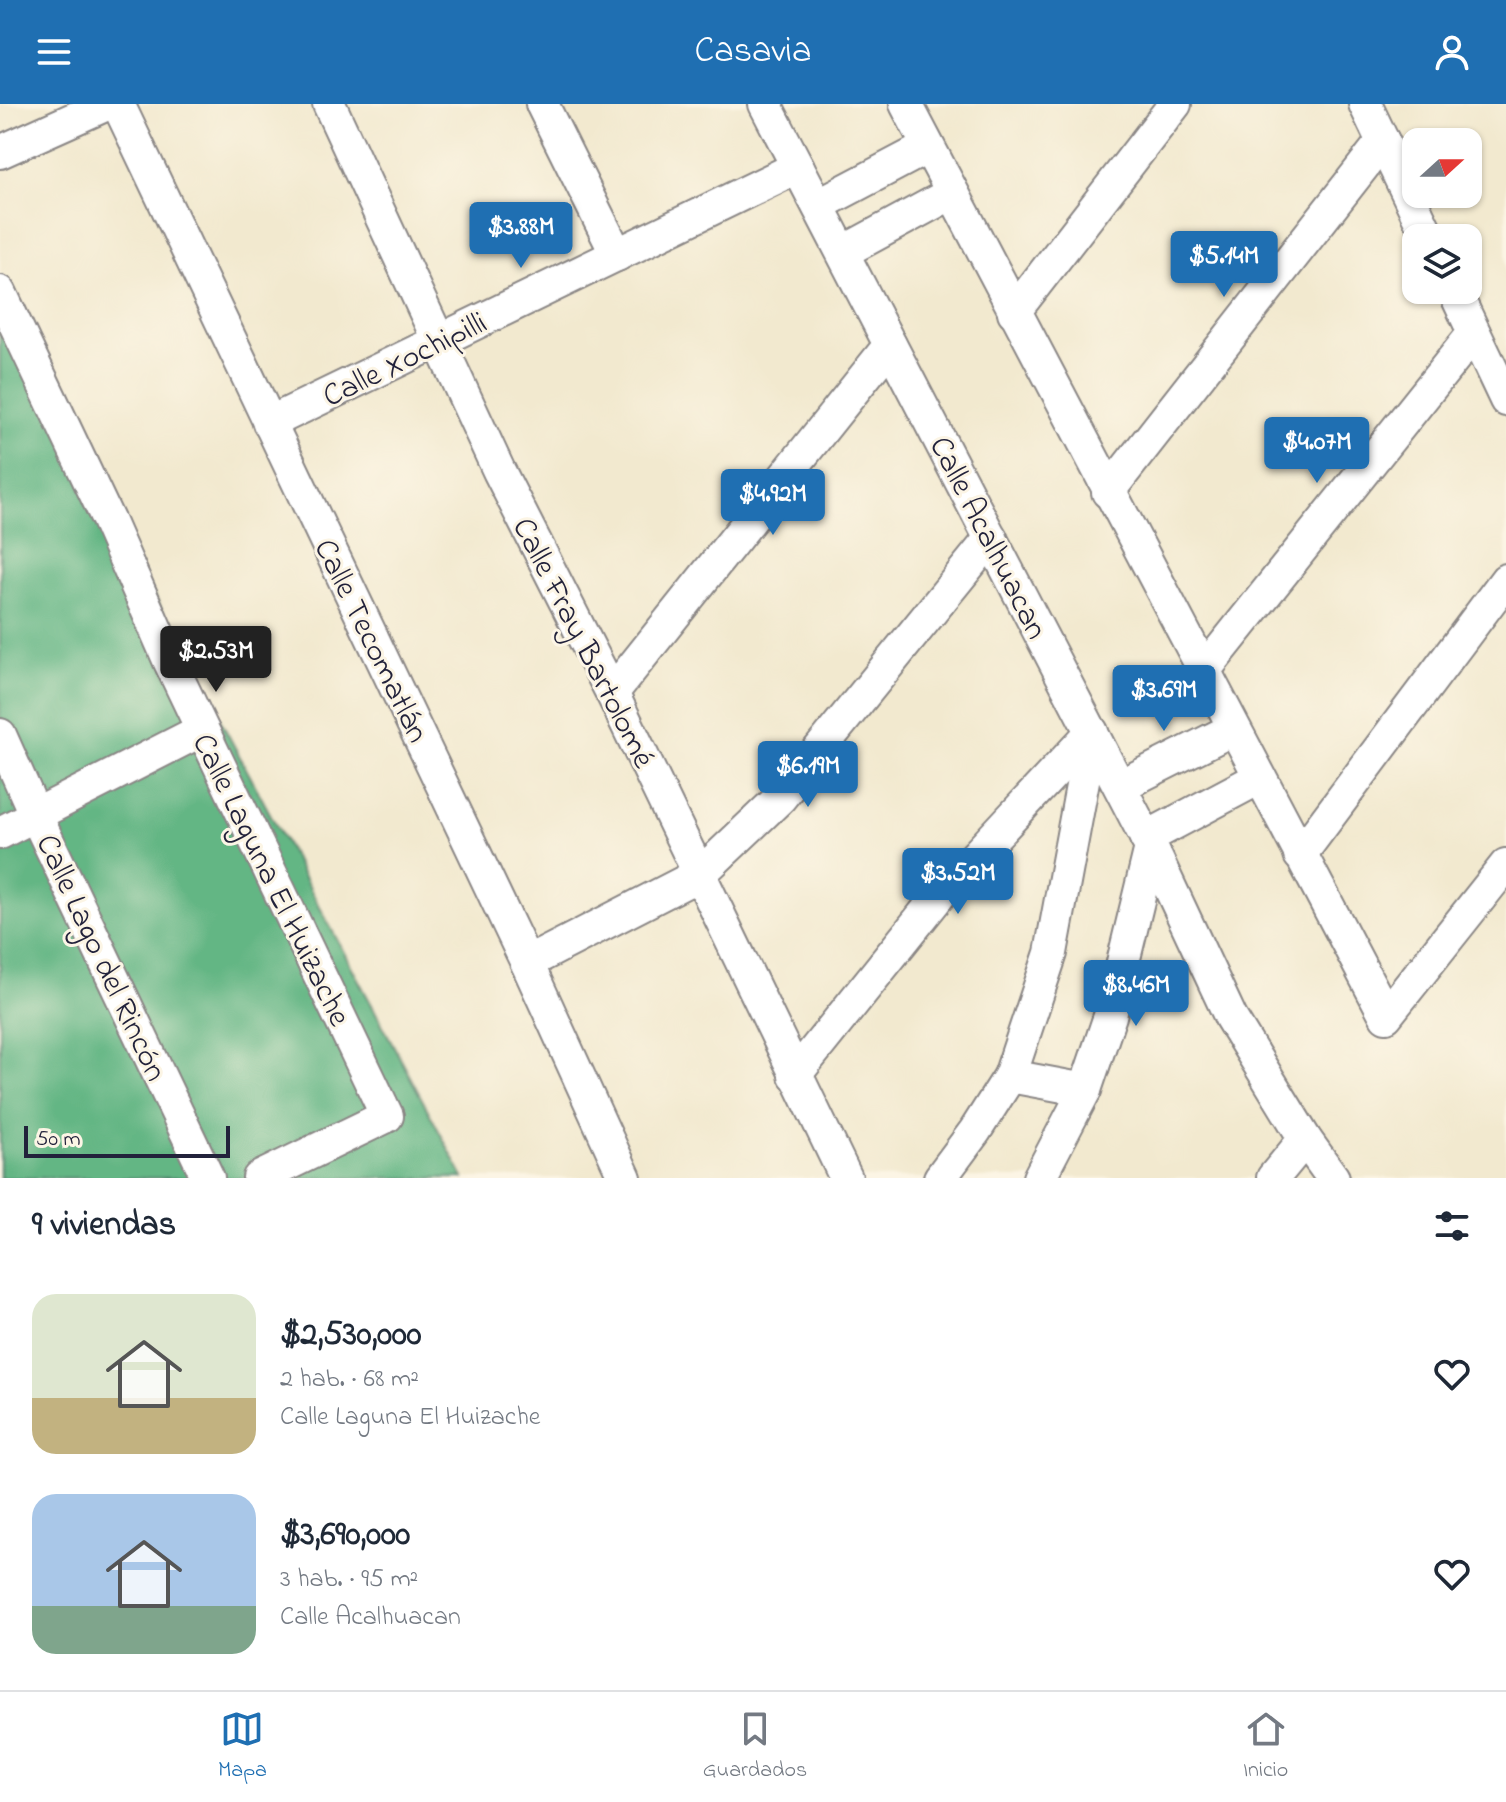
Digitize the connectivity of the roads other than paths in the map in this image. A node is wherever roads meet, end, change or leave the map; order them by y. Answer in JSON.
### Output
{"nodes":[{"id":1,"x":107,"y":104,"type":"edge"},
{"id":2,"x":118,"y":104,"type":"edge"},
{"id":3,"x":329,"y":104,"type":"edge"},
{"id":4,"x":542,"y":104,"type":"edge"},
{"id":5,"x":765,"y":104,"type":"edge"},
{"id":6,"x":906,"y":104,"type":"edge"},
{"id":7,"x":1175,"y":104,"type":"edge"},
{"id":8,"x":1365,"y":104,"type":"edge"},
{"id":9,"x":1383,"y":141,"type":"junction"},
{"id":10,"x":14,"y":146,"type":"edge"},
{"id":11,"x":928,"y":147,"type":"junction"},
{"id":12,"x":798,"y":167,"type":"junction"},
{"id":13,"x":952,"y":193,"type":"junction"},
{"id":14,"x":818,"y":205,"type":"junction"},
{"id":15,"x":1422,"y":224,"type":"edge"},
{"id":16,"x":843,"y":252,"type":"junction"},
{"id":17,"x":617,"y":255,"type":"junction"},
{"id":18,"x":0,"y":292,"type":"edge"},
{"id":19,"x":1461,"y":304,"type":"edge"},
{"id":20,"x":1014,"y":312,"type":"junction"},
{"id":21,"x":1474,"y":333,"type":"junction"},
{"id":22,"x":439,"y":341,"type":"junction"},
{"id":23,"x":890,"y":345,"type":"junction"},
{"id":24,"x":1506,"y":400,"type":"edge"},
{"id":25,"x":269,"y":423,"type":"junction"},
{"id":26,"x":1108,"y":492,"type":"junction"},
{"id":27,"x":991,"y":538,"type":"junction"},
{"id":28,"x":1506,"y":580,"type":"edge"},
{"id":29,"x":1203,"y":672,"type":"junction"},
{"id":30,"x":612,"y":693,"type":"junction"},
{"id":31,"x":1233,"y":729,"type":"junction"},
{"id":32,"x":202,"y":730,"type":"junction"},
{"id":33,"x":1092,"y":732,"type":"junction"},
{"id":34,"x":0,"y":735,"type":"edge"},
{"id":35,"x":1259,"y":778,"type":"junction"},
{"id":36,"x":1120,"y":786,"type":"junction"},
{"id":37,"x":36,"y":816,"type":"junction"},
{"id":38,"x":0,"y":833,"type":"edge"},
{"id":39,"x":1149,"y":842,"type":"junction"},
{"id":40,"x":1300,"y":855,"type":"junction"},
{"id":41,"x":1506,"y":865,"type":"edge"},
{"id":42,"x":700,"y":874,"type":"junction"},
{"id":43,"x":527,"y":963,"type":"junction"},
{"id":44,"x":795,"y":1075,"type":"junction"},
{"id":45,"x":1010,"y":1076,"type":"junction"},
{"id":46,"x":1085,"y":1090,"type":"junction"},
{"id":47,"x":1305,"y":1139,"type":"junction"},
{"id":48,"x":208,"y":1178,"type":"edge"},
{"id":49,"x":259,"y":1178,"type":"edge"},
{"id":50,"x":625,"y":1178,"type":"edge"},
{"id":51,"x":846,"y":1178,"type":"edge"},
{"id":52,"x":940,"y":1178,"type":"edge"},
{"id":53,"x":1039,"y":1178,"type":"edge"},
{"id":54,"x":1273,"y":1178,"type":"edge"},
{"id":55,"x":1333,"y":1178,"type":"edge"}],
"edges":[{"from":1,"to":10,"type":"street"},
{"from":2,"to":25,"type":"street","name":"Calle Tecomatlán"},
{"from":3,"to":22,"type":"street","name":"Calle Fray Bartolomé"},
{"from":4,"to":17,"type":"street"},
{"from":5,"to":12,"type":"street","name":"Calle Acalhuacan"},
{"from":6,"to":11,"type":"street"},
{"from":7,"to":20,"type":"street"},
{"from":8,"to":9,"type":"street"},
{"from":9,"to":15,"type":"street"},
{"from":9,"to":26,"type":"street"},
{"from":11,"to":13,"type":"street"},
{"from":11,"to":14,"type":"street"},
{"from":12,"to":14,"type":"street","name":"Calle Acalhuacan"},
{"from":12,"to":17,"type":"street","name":"Calle Xochipilli"},
{"from":13,"to":16,"type":"street"},
{"from":13,"to":20,"type":"street"},
{"from":14,"to":16,"type":"street","name":"Calle Acalhuacan"},
{"from":16,"to":23,"type":"street","name":"Calle Acalhuacan"},
{"from":17,"to":22,"type":"street","name":"Calle Xochipilli"},
{"from":18,"to":32,"type":"street","name":"Calle Laguna El Huizache"},
{"from":19,"to":21,"type":"street"},
{"from":20,"to":26,"type":"street"},
{"from":21,"to":24,"type":"street"},
{"from":21,"to":29,"type":"street"},
{"from":22,"to":25,"type":"street","name":"Calle Xochipilli"},
{"from":22,"to":30,"type":"street","name":"Calle Fray Bartolomé"},
{"from":23,"to":27,"type":"street","name":"Calle Acalhuacan"},
{"from":23,"to":30,"type":"street"},
{"from":25,"to":43,"type":"street","name":"Calle Tecomatlán"},
{"from":26,"to":29,"type":"street"},
{"from":27,"to":33,"type":"street","name":"Calle Acalhuacan"},
{"from":27,"to":42,"type":"street"},
{"from":28,"to":40,"type":"street"},
{"from":29,"to":31,"type":"street"},
{"from":30,"to":42,"type":"street","name":"Calle Fray Bartolomé"},
{"from":31,"to":35,"type":"street"},
{"from":31,"to":36,"type":"street"},
{"from":32,"to":37,"type":"street"},
{"from":32,"to":49,"type":"street","name":"Calle Laguna El Huizache"},
{"from":33,"to":36,"type":"street","name":"Calle Acalhuacan"},
{"from":33,"to":44,"type":"street"},
{"from":33,"to":45,"type":"street"},
{"from":34,"to":37,"type":"street","name":"Calle Lago del Rincón"},
{"from":35,"to":39,"type":"street"},
{"from":35,"to":40,"type":"street"},
{"from":36,"to":39,"type":"street","name":"Calle Acalhuacan"},
{"from":37,"to":38,"type":"street"},
{"from":37,"to":48,"type":"street","name":"Calle Lago del Rincón"},
{"from":39,"to":46,"type":"street"},
{"from":39,"to":47,"type":"street","name":"Calle Acalhuacan"},
{"from":40,"to":41,"type":"street"},
{"from":42,"to":43,"type":"street"},
{"from":42,"to":44,"type":"street","name":"Calle Fray Bartolomé"},
{"from":43,"to":50,"type":"street","name":"Calle Tecomatlán"},
{"from":44,"to":51,"type":"street","name":"Calle Fray Bartolomé"},
{"from":45,"to":46,"type":"street"},
{"from":45,"to":52,"type":"street"},
{"from":46,"to":53,"type":"street"},
{"from":47,"to":54,"type":"street"},
{"from":47,"to":55,"type":"street","name":"Calle Acalhuacan"}]}
